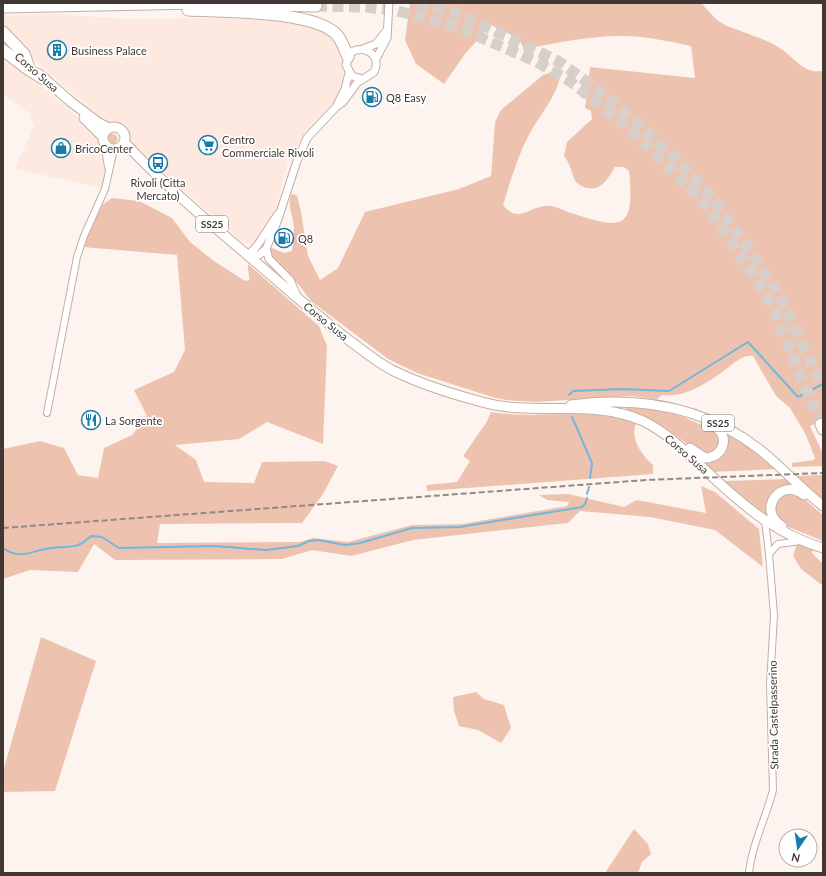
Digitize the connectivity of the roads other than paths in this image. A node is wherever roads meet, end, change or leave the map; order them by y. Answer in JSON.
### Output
{"nodes":[{"id":1,"x":389,"y":3,"type":"edge"},
{"id":2,"x":130,"y":4,"type":"junction"},
{"id":3,"x":316,"y":6,"type":"dead end"},
{"id":4,"x":3,"y":7,"type":"edge"},
{"id":5,"x":387,"y":30,"type":"junction"},
{"id":6,"x":3,"y":32,"type":"edge"},
{"id":7,"x":3,"y":43,"type":"edge"},
{"id":8,"x":363,"y":49,"type":"junction"},
{"id":9,"x":3,"y":50,"type":"edge"},
{"id":10,"x":348,"y":57,"type":"junction"},
{"id":11,"x":376,"y":59,"type":"junction"},
{"id":12,"x":28,"y":65,"type":"junction"},
{"id":13,"x":349,"y":73,"type":"junction"},
{"id":14,"x":44,"y":79,"type":"junction"},
{"id":15,"x":362,"y":79,"type":"junction"},
{"id":16,"x":71,"y":102,"type":"junction"},
{"id":17,"x":336,"y":107,"type":"junction"},
{"id":18,"x":109,"y":128,"type":"junction"},
{"id":19,"x":103,"y":140,"type":"junction"},
{"id":20,"x":119,"y":146,"type":"junction"},
{"id":21,"x":108,"y":168,"type":"junction"},
{"id":22,"x":280,"y":213,"type":"junction"},
{"id":23,"x":266,"y":249,"type":"junction"},
{"id":24,"x":248,"y":255,"type":"junction"},
{"id":25,"x":297,"y":298,"type":"junction"},
{"id":26,"x":534,"y":409,"type":"junction"},
{"id":27,"x":677,"y":409,"type":"junction"},
{"id":28,"x":47,"y":413,"type":"dead end"},
{"id":29,"x":655,"y":428,"type":"junction"},
{"id":30,"x":823,"y":506,"type":"edge"},
{"id":31,"x":823,"y":511,"type":"edge"},
{"id":32,"x":765,"y":521,"type":"junction"},
{"id":33,"x":805,"y":542,"type":"junction"},
{"id":34,"x":823,"y":548,"type":"edge"},
{"id":35,"x":769,"y":554,"type":"junction"},
{"id":36,"x":749,"y":873,"type":"edge"}],
"edges":[{"from":1,"to":5,"type":"street"},
{"from":2,"to":3,"type":"highway"},
{"from":2,"to":4,"type":"highway"},
{"from":2,"to":10,"type":"highway"},
{"from":5,"to":8,"type":"street"},
{"from":5,"to":11,"type":"street"},
{"from":6,"to":12,"type":"highway"},
{"from":7,"to":12,"type":"main road","name":"Corso Susa","number":"SS25"},
{"from":8,"to":10,"type":"street"},
{"from":8,"to":11,"type":"street"},
{"from":9,"to":14,"type":"highway"},
{"from":10,"to":13,"type":"street"},
{"from":11,"to":15,"type":"street"},
{"from":12,"to":14,"type":"main road","name":"Corso Susa","number":"SS25"},
{"from":13,"to":15,"type":"street"},
{"from":13,"to":17,"type":"street"},
{"from":14,"to":16,"type":"main road","name":"Corso Susa","number":"SS25"},
{"from":15,"to":17,"type":"street"},
{"from":16,"to":18,"type":"main road","name":"Corso Susa","number":"SS25"},
{"from":16,"to":19,"type":"main road","name":"Corso Susa","number":"SS25"},
{"from":17,"to":22,"type":"street"},
{"from":18,"to":19,"type":"main road"},
{"from":18,"to":20,"type":"main road","number":"SS25"},
{"from":19,"to":20,"type":"main road","number":"SS25"},
{"from":19,"to":21,"type":"street"},
{"from":20,"to":21,"type":"street"},
{"from":20,"to":24,"type":"main road","name":"Corso Susa","number":"SS25"},
{"from":21,"to":28,"type":"street"},
{"from":22,"to":23,"type":"street"},
{"from":22,"to":24,"type":"street"},
{"from":23,"to":24,"type":"street"},
{"from":23,"to":25,"type":"street"},
{"from":24,"to":25,"type":"main road","name":"Corso Susa","number":"SS25"},
{"from":25,"to":26,"type":"main road","name":"Corso Susa","number":"SS25"},
{"from":26,"to":27,"type":"main road","name":"Corso Susa","number":"SS25"},
{"from":26,"to":29,"type":"main road","name":"Corso Susa","number":"SS25"},
{"from":27,"to":29,"type":"main road"},
{"from":27,"to":30,"type":"main road","name":"Corso Susa","number":"SS25"},
{"from":29,"to":32,"type":"main road","name":"Corso Susa","number":"SS25"},
{"from":31,"to":33,"type":"main road"},
{"from":32,"to":33,"type":"main road","name":"Corso Susa","number":"SS25"},
{"from":32,"to":35,"type":"street","name":"Strada Castelpasserino"},
{"from":33,"to":34,"type":"main road","name":"Corso Susa","number":"SS25"},
{"from":33,"to":35,"type":"street"},
{"from":35,"to":36,"type":"street","name":"Strada Castelpasserino"}]}
